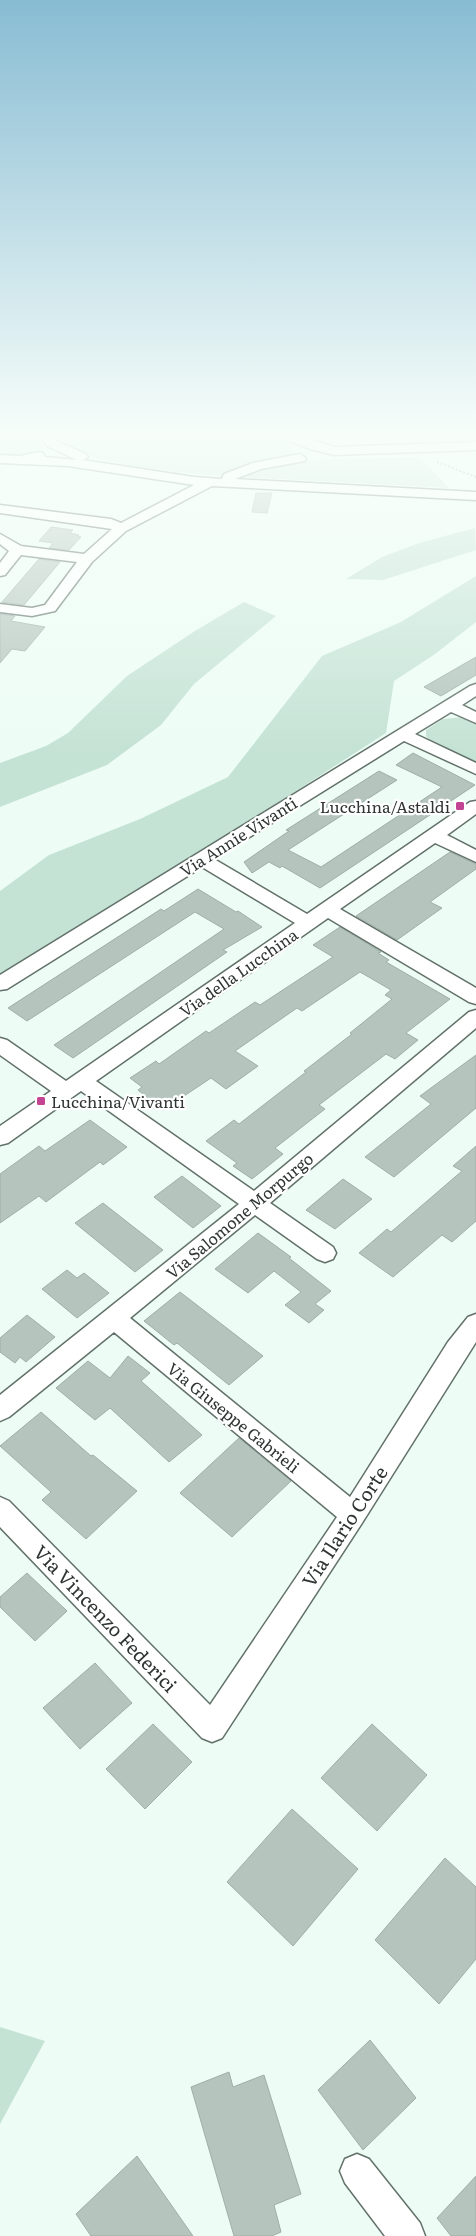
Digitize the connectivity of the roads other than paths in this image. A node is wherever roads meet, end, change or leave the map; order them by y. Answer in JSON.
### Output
{"nodes":[{"id":1,"x":3,"y":540,"type":"edge"},
{"id":2,"x":107,"y":540,"type":"edge"},
{"id":3,"x":17,"y":550,"type":"junction"},
{"id":4,"x":87,"y":559,"type":"junction"},
{"id":5,"x":2,"y":565,"type":"edge"},
{"id":6,"x":0,"y":608,"type":"edge"},
{"id":7,"x":476,"y":689,"type":"edge"},
{"id":8,"x":450,"y":706,"type":"junction"},
{"id":9,"x":476,"y":718,"type":"edge"},
{"id":10,"x":404,"y":735,"type":"junction"},
{"id":11,"x":476,"y":768,"type":"edge"},
{"id":12,"x":476,"y":806,"type":"edge"},
{"id":13,"x":434,"y":835,"type":"junction"},
{"id":14,"x":476,"y":857,"type":"edge"},
{"id":15,"x":200,"y":859,"type":"junction"},
{"id":16,"x":328,"y":910,"type":"junction"},
{"id":17,"x":308,"y":923,"type":"junction"},
{"id":18,"x":0,"y":984,"type":"edge"},
{"id":19,"x":476,"y":998,"type":"edge"},
{"id":20,"x":476,"y":1017,"type":"edge"},
{"id":21,"x":0,"y":1045,"type":"edge"},
{"id":22,"x":74,"y":1086,"type":"junction"},
{"id":23,"x":0,"y":1136,"type":"edge"},
{"id":24,"x":254,"y":1204,"type":"junction"},
{"id":25,"x":325,"y":1253,"type":"dead end"},
{"id":26,"x":114,"y":1318,"type":"junction"},
{"id":27,"x":476,"y":1324,"type":"edge"},
{"id":28,"x":0,"y":1410,"type":"edge"},
{"id":29,"x":0,"y":1509,"type":"edge"},
{"id":30,"x":353,"y":1515,"type":"junction"},
{"id":31,"x":212,"y":1728,"type":"joint"},
{"id":32,"x":357,"y":2171,"type":"dead end"},
{"id":33,"x":407,"y":2236,"type":"edge"}],
"edges":[{"from":1,"to":3,"type":"street"},
{"from":2,"to":4,"type":"street"},
{"from":3,"to":4,"type":"street"},
{"from":3,"to":5,"type":"street"},
{"from":4,"to":6,"type":"street"},
{"from":7,"to":8,"type":"street","name":"Via Annie Vivanti"},
{"from":8,"to":9,"type":"street"},
{"from":8,"to":10,"type":"street","name":"Via Annie Vivanti"},
{"from":10,"to":11,"type":"street"},
{"from":10,"to":15,"type":"street","name":"Via Annie Vivanti"},
{"from":12,"to":13,"type":"street","name":"Via della Lucchina"},
{"from":13,"to":14,"type":"street"},
{"from":13,"to":16,"type":"street","name":"Via della Lucchina"},
{"from":15,"to":17,"type":"street"},
{"from":15,"to":18,"type":"street","name":"Via Annie Vivanti"},
{"from":16,"to":17,"type":"street","name":"Via della Lucchina"},
{"from":16,"to":19,"type":"street"},
{"from":17,"to":22,"type":"street","name":"Via della Lucchina"},
{"from":20,"to":24,"type":"street","name":"Via Salomone Morpurgo"},
{"from":21,"to":22,"type":"street"},
{"from":22,"to":23,"type":"street","name":"Via della Lucchina"},
{"from":22,"to":24,"type":"street"},
{"from":24,"to":25,"type":"street"},
{"from":24,"to":26,"type":"street","name":"Via Salomone Morpurgo"},
{"from":26,"to":28,"type":"street","name":"Via Salomone Morpurgo"},
{"from":26,"to":30,"type":"street","name":"Via Giuseppe Gabrieli"},
{"from":27,"to":30,"type":"street","name":"Via Ilario Corte"},
{"from":29,"to":31,"type":"street","name":"Via Vincenzo Federici"},
{"from":30,"to":31,"type":"street","name":"Via Ilario Corte"},
{"from":32,"to":33,"type":"street"}]}
